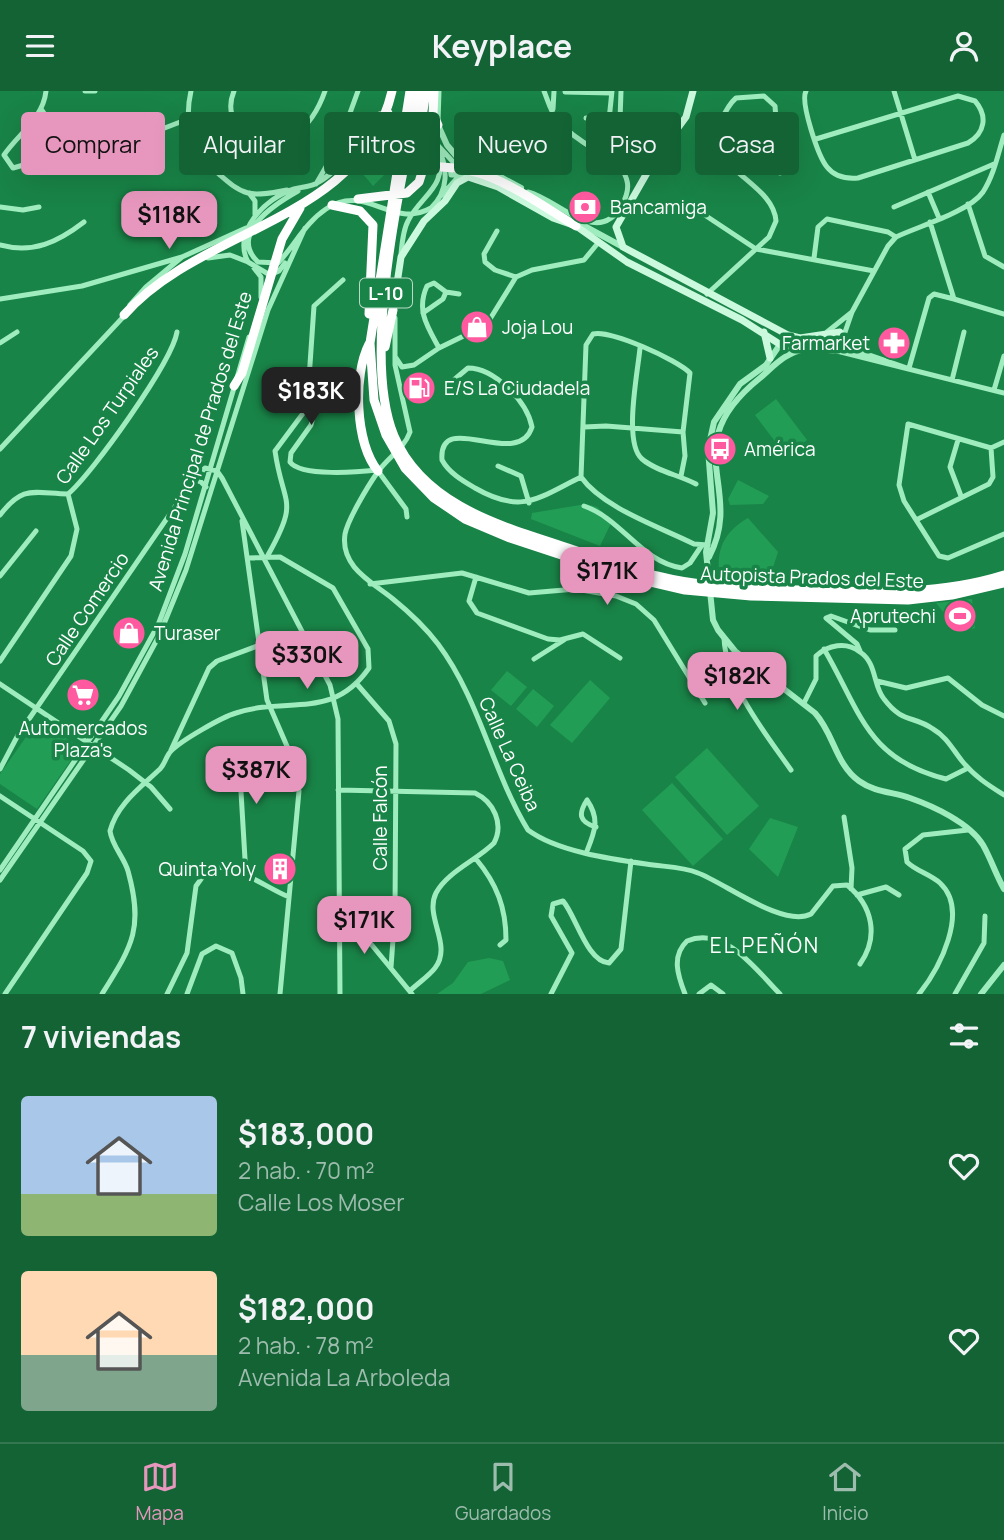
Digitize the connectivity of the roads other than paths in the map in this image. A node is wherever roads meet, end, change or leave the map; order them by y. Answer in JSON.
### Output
{"nodes":[{"id":1,"x":46,"y":91,"type":"edge"},
{"id":2,"x":85,"y":91,"type":"edge"},
{"id":3,"x":95,"y":91,"type":"edge"},
{"id":4,"x":191,"y":91,"type":"edge"},
{"id":5,"x":234,"y":91,"type":"edge"},
{"id":6,"x":325,"y":91,"type":"edge"},
{"id":7,"x":358,"y":91,"type":"edge"},
{"id":8,"x":394,"y":91,"type":"edge"},
{"id":9,"x":410,"y":91,"type":"edge"},
{"id":10,"x":419,"y":91,"type":"edge"},
{"id":11,"x":426,"y":91,"type":"edge"},
{"id":12,"x":434,"y":91,"type":"edge"},
{"id":13,"x":439,"y":91,"type":"edge"},
{"id":14,"x":544,"y":91,"type":"edge"},
{"id":15,"x":554,"y":91,"type":"edge"},
{"id":16,"x":621,"y":91,"type":"edge"},
{"id":17,"x":693,"y":91,"type":"edge"},
{"id":18,"x":806,"y":91,"type":"edge"},
{"id":19,"x":894,"y":91,"type":"edge"},
{"id":20,"x":565,"y":92,"type":"edge"},
{"id":21,"x":612,"y":92,"type":"edge"},
{"id":22,"x":611,"y":102,"type":"junction"},
{"id":23,"x":620,"y":103,"type":"junction"},
{"id":24,"x":41,"y":109,"type":"junction"},
{"id":25,"x":387,"y":110,"type":"junction"},
{"id":26,"x":189,"y":112,"type":"edge"},
{"id":27,"x":379,"y":112,"type":"edge"},
{"id":28,"x":412,"y":112,"type":"edge"},
{"id":29,"x":415,"y":112,"type":"edge"},
{"id":30,"x":417,"y":112,"type":"edge"},
{"id":31,"x":433,"y":112,"type":"edge"},
{"id":32,"x":438,"y":112,"type":"edge"},
{"id":33,"x":552,"y":112,"type":"joint"},
{"id":34,"x":610,"y":112,"type":"edge"},
{"id":35,"x":620,"y":112,"type":"edge"},
{"id":36,"x":726,"y":112,"type":"edge"},
{"id":37,"x":774,"y":112,"type":"edge"},
{"id":38,"x":901,"y":113,"type":"junction"},
{"id":39,"x":681,"y":123,"type":"edge"},
{"id":40,"x":440,"y":129,"type":"edge"},
{"id":41,"x":1004,"y":135,"type":"edge"},
{"id":42,"x":816,"y":139,"type":"junction"},
{"id":43,"x":440,"y":147,"type":"edge"},
{"id":44,"x":454,"y":153,"type":"edge"},
{"id":45,"x":440,"y":155,"type":"edge"},
{"id":46,"x":915,"y":160,"type":"junction"},
{"id":47,"x":454,"y":163,"type":"edge"},
{"id":48,"x":995,"y":164,"type":"junction"},
{"id":49,"x":454,"y":165,"type":"edge"},
{"id":50,"x":220,"y":175,"type":"edge"},
{"id":51,"x":327,"y":175,"type":"edge"},
{"id":52,"x":400,"y":175,"type":"edge"},
{"id":53,"x":403,"y":175,"type":"edge"},
{"id":54,"x":422,"y":175,"type":"edge"},
{"id":55,"x":439,"y":175,"type":"edge"},
{"id":56,"x":497,"y":175,"type":"edge"},
{"id":57,"x":626,"y":175,"type":"edge"},
{"id":58,"x":646,"y":175,"type":"edge"},
{"id":59,"x":741,"y":175,"type":"edge"},
{"id":60,"x":459,"y":176,"type":"junction"},
{"id":61,"x":481,"y":177,"type":"junction"},
{"id":62,"x":316,"y":184,"type":"junction"},
{"id":63,"x":305,"y":188,"type":"junction"},
{"id":64,"x":293,"y":189,"type":"junction"},
{"id":65,"x":528,"y":192,"type":"junction"},
{"id":66,"x":928,"y":192,"type":"junction"},
{"id":67,"x":248,"y":193,"type":"junction"},
{"id":68,"x":439,"y":197,"type":"junction"},
{"id":69,"x":358,"y":199,"type":"junction"},
{"id":70,"x":682,"y":200,"type":"dead end"},
{"id":71,"x":306,"y":201,"type":"junction"},
{"id":72,"x":968,"y":204,"type":"junction"},
{"id":73,"x":332,"y":205,"type":"junction"},
{"id":74,"x":0,"y":207,"type":"edge"},
{"id":75,"x":39,"y":207,"type":"dead end"},
{"id":76,"x":894,"y":207,"type":"dead end"},
{"id":77,"x":255,"y":218,"type":"junction"},
{"id":78,"x":939,"y":218,"type":"junction"},
{"id":79,"x":84,"y":222,"type":"dead end"},
{"id":80,"x":930,"y":222,"type":"junction"},
{"id":81,"x":248,"y":226,"type":"junction"},
{"id":82,"x":576,"y":226,"type":"joint"},
{"id":83,"x":305,"y":228,"type":"junction"},
{"id":84,"x":498,"y":231,"type":"dead end"},
{"id":85,"x":896,"y":237,"type":"junction"},
{"id":86,"x":598,"y":243,"type":"junction"},
{"id":87,"x":0,"y":246,"type":"edge"},
{"id":88,"x":623,"y":247,"type":"junction"},
{"id":89,"x":756,"y":249,"type":"junction"},
{"id":90,"x":182,"y":257,"type":"junction"},
{"id":91,"x":401,"y":257,"type":"junction"},
{"id":92,"x":814,"y":258,"type":"junction"},
{"id":93,"x":248,"y":262,"type":"junction"},
{"id":94,"x":1004,"y":267,"type":"edge"},
{"id":95,"x":254,"y":268,"type":"junction"},
{"id":96,"x":874,"y":271,"type":"junction"},
{"id":97,"x":516,"y":277,"type":"junction"},
{"id":98,"x":343,"y":280,"type":"dead end"},
{"id":99,"x":446,"y":292,"type":"junction"},
{"id":100,"x":707,"y":294,"type":"junction"},
{"id":101,"x":460,"y":295,"type":"dead end"},
{"id":102,"x":0,"y":299,"type":"edge"},
{"id":103,"x":954,"y":299,"type":"junction"},
{"id":104,"x":393,"y":310,"type":"junction"},
{"id":105,"x":852,"y":312,"type":"junction"},
{"id":106,"x":423,"y":313,"type":"junction"},
{"id":107,"x":1004,"y":314,"type":"edge"},
{"id":108,"x":124,"y":315,"type":"junction"},
{"id":109,"x":764,"y":331,"type":"junction"},
{"id":110,"x":17,"y":332,"type":"dead end"},
{"id":111,"x":177,"y":332,"type":"dead end"},
{"id":112,"x":827,"y":332,"type":"junction"},
{"id":113,"x":964,"y":332,"type":"dead end"},
{"id":114,"x":845,"y":335,"type":"junction"},
{"id":115,"x":800,"y":338,"type":"junction"},
{"id":116,"x":0,"y":344,"type":"edge"},
{"id":117,"x":781,"y":345,"type":"junction"},
{"id":118,"x":368,"y":347,"type":"junction"},
{"id":119,"x":439,"y":348,"type":"junction"},
{"id":120,"x":640,"y":348,"type":"junction"},
{"id":121,"x":805,"y":349,"type":"junction"},
{"id":122,"x":833,"y":350,"type":"junction"},
{"id":123,"x":381,"y":354,"type":"junction"},
{"id":124,"x":1004,"y":356,"type":"edge"},
{"id":125,"x":396,"y":357,"type":"junction"},
{"id":126,"x":771,"y":358,"type":"junction"},
{"id":127,"x":908,"y":368,"type":"junction"},
{"id":128,"x":338,"y":371,"type":"dead end"},
{"id":129,"x":952,"y":380,"type":"junction"},
{"id":130,"x":449,"y":384,"type":"dead end"},
{"id":131,"x":234,"y":386,"type":"junction"},
{"id":132,"x":994,"y":390,"type":"junction"},
{"id":133,"x":1004,"y":393,"type":"edge"},
{"id":134,"x":374,"y":400,"type":"junction"},
{"id":135,"x":584,"y":427,"type":"junction"},
{"id":136,"x":632,"y":428,"type":"junction"},
{"id":137,"x":682,"y":432,"type":"junction"},
{"id":138,"x":958,"y":440,"type":"junction"},
{"id":139,"x":1004,"y":442,"type":"edge"},
{"id":140,"x":991,"y":448,"type":"junction"},
{"id":141,"x":0,"y":449,"type":"edge"},
{"id":142,"x":407,"y":464,"type":"junction"},
{"id":143,"x":498,"y":466,"type":"dead end"},
{"id":144,"x":214,"y":470,"type":"junction"},
{"id":145,"x":377,"y":470,"type":"junction"},
{"id":146,"x":681,"y":476,"type":"junction"},
{"id":147,"x":581,"y":477,"type":"junction"},
{"id":148,"x":192,"y":482,"type":"junction"},
{"id":149,"x":696,"y":484,"type":"dead end"},
{"id":150,"x":205,"y":487,"type":"junction"},
{"id":151,"x":68,"y":494,"type":"junction"},
{"id":152,"x":961,"y":496,"type":"junction"},
{"id":153,"x":529,"y":503,"type":"junction"},
{"id":154,"x":584,"y":506,"type":"dead end"},
{"id":155,"x":241,"y":514,"type":"junction"},
{"id":156,"x":0,"y":515,"type":"edge"},
{"id":157,"x":407,"y":517,"type":"dead end"},
{"id":158,"x":916,"y":520,"type":"junction"},
{"id":159,"x":36,"y":531,"type":"dead end"},
{"id":160,"x":1004,"y":534,"type":"edge"},
{"id":161,"x":707,"y":545,"type":"junction"},
{"id":162,"x":266,"y":556,"type":"junction"},
{"id":163,"x":248,"y":558,"type":"junction"},
{"id":164,"x":1004,"y":575,"type":"edge"},
{"id":165,"x":0,"y":576,"type":"edge"},
{"id":166,"x":476,"y":577,"type":"junction"},
{"id":167,"x":1004,"y":583,"type":"edge"},
{"id":168,"x":370,"y":584,"type":"junction"},
{"id":169,"x":895,"y":630,"type":"dead end"},
{"id":170,"x":566,"y":638,"type":"junction"},
{"id":171,"x":724,"y":638,"type":"junction"},
{"id":172,"x":548,"y":639,"type":"junction"},
{"id":173,"x":260,"y":645,"type":"junction"},
{"id":174,"x":824,"y":649,"type":"junction"},
{"id":175,"x":550,"y":651,"type":"junction"},
{"id":176,"x":860,"y":651,"type":"junction"},
{"id":177,"x":620,"y":658,"type":"dead end"},
{"id":178,"x":534,"y":659,"type":"dead end"},
{"id":179,"x":0,"y":661,"type":"edge"},
{"id":180,"x":877,"y":681,"type":"junction"},
{"id":181,"x":356,"y":683,"type":"junction"},
{"id":182,"x":0,"y":684,"type":"edge"},
{"id":183,"x":334,"y":700,"type":"junction"},
{"id":184,"x":705,"y":703,"type":"dead end"},
{"id":185,"x":804,"y":703,"type":"junction"},
{"id":186,"x":269,"y":706,"type":"junction"},
{"id":187,"x":37,"y":710,"type":"junction"},
{"id":188,"x":1004,"y":716,"type":"edge"},
{"id":189,"x":90,"y":746,"type":"junction"},
{"id":190,"x":171,"y":751,"type":"junction"},
{"id":191,"x":968,"y":768,"type":"junction"},
{"id":192,"x":0,"y":769,"type":"edge"},
{"id":193,"x":791,"y":770,"type":"dead end"},
{"id":194,"x":232,"y":773,"type":"dead end"},
{"id":195,"x":143,"y":782,"type":"junction"},
{"id":196,"x":396,"y":789,"type":"junction"},
{"id":197,"x":338,"y":790,"type":"junction"},
{"id":198,"x":1004,"y":795,"type":"edge"},
{"id":199,"x":0,"y":796,"type":"edge"},
{"id":200,"x":170,"y":809,"type":"dead end"},
{"id":201,"x":844,"y":817,"type":"dead end"},
{"id":202,"x":39,"y":820,"type":"junction"},
{"id":203,"x":596,"y":827,"type":"junction"},
{"id":204,"x":968,"y":830,"type":"junction"},
{"id":205,"x":587,"y":851,"type":"junction"},
{"id":206,"x":476,"y":859,"type":"junction"},
{"id":207,"x":631,"y":861,"type":"junction"},
{"id":208,"x":0,"y":870,"type":"edge"},
{"id":209,"x":246,"y":876,"type":"junction"},
{"id":210,"x":0,"y":880,"type":"edge"},
{"id":211,"x":851,"y":888,"type":"junction"},
{"id":212,"x":1004,"y":889,"type":"edge"},
{"id":213,"x":857,"y":895,"type":"junction"},
{"id":214,"x":899,"y":895,"type":"dead end"},
{"id":215,"x":289,"y":897,"type":"junction"},
{"id":216,"x":339,"y":905,"type":"junction"},
{"id":217,"x":985,"y":916,"type":"dead end"},
{"id":218,"x":500,"y":945,"type":"dead end"},
{"id":219,"x":860,"y":964,"type":"dead end"},
{"id":220,"x":1004,"y":965,"type":"edge"},
{"id":221,"x":391,"y":967,"type":"junction"},
{"id":222,"x":412,"y":992,"type":"edge"},
{"id":223,"x":5,"y":994,"type":"edge"},
{"id":224,"x":102,"y":994,"type":"edge"},
{"id":225,"x":167,"y":994,"type":"edge"},
{"id":226,"x":187,"y":994,"type":"edge"},
{"id":227,"x":243,"y":994,"type":"edge"},
{"id":228,"x":280,"y":994,"type":"edge"},
{"id":229,"x":340,"y":994,"type":"edge"},
{"id":230,"x":551,"y":994,"type":"edge"},
{"id":231,"x":685,"y":994,"type":"edge"},
{"id":232,"x":699,"y":994,"type":"edge"},
{"id":233,"x":723,"y":994,"type":"edge"},
{"id":234,"x":780,"y":994,"type":"edge"},
{"id":235,"x":919,"y":994,"type":"edge"},
{"id":236,"x":955,"y":994,"type":"edge"},
{"id":237,"x":981,"y":994,"type":"edge"}],
"edges":[{"from":1,"to":24,"type":"street"},
{"from":2,"to":3,"type":"street"},
{"from":4,"to":26,"type":"street"},
{"from":5,"to":6,"type":"street"},
{"from":7,"to":62,"type":"street"},
{"from":8,"to":25,"type":"highway"},
{"from":8,"to":27,"type":"highway"},
{"from":9,"to":28,"type":"highway","name":"Autopista Prados del Este","number":"L-10"},
{"from":10,"to":29,"type":"highway","name":"Autopista Prados del Este","number":"L-10"},
{"from":11,"to":30,"type":"highway"},
{"from":12,"to":31,"type":"highway"},
{"from":13,"to":32,"type":"street"},
{"from":14,"to":33,"type":"street"},
{"from":15,"to":33,"type":"street"},
{"from":16,"to":23,"type":"street"},
{"from":17,"to":39,"type":"main road"},
{"from":18,"to":42,"type":"street"},
{"from":19,"to":38,"type":"street"},
{"from":20,"to":21,"type":"street"},
{"from":21,"to":22,"type":"street"},
{"from":22,"to":23,"type":"street"},
{"from":22,"to":34,"type":"street"},
{"from":23,"to":35,"type":"street"},
{"from":24,"to":24,"type":"street"},
{"from":25,"to":61,"type":"highway"},
{"from":25,"to":71,"type":"highway"},
{"from":36,"to":37,"type":"street"},
{"from":38,"to":42,"type":"street"},
{"from":38,"to":46,"type":"street"},
{"from":38,"to":46,"type":"street"},
{"from":40,"to":44,"type":"street"},
{"from":41,"to":48,"type":"street"},
{"from":42,"to":46,"type":"street"},
{"from":43,"to":47,"type":"street"},
{"from":45,"to":68,"type":"street"},
{"from":48,"to":66,"type":"street"},
{"from":48,"to":72,"type":"street"},
{"from":49,"to":60,"type":"street"},
{"from":50,"to":67,"type":"street"},
{"from":51,"to":62,"type":"street"},
{"from":52,"to":118,"type":"highway","name":"Autopista Prados del Este","number":"L-10"},
{"from":53,"to":123,"type":"highway","name":"Autopista Prados del Este","number":"L-10"},
{"from":54,"to":69,"type":"highway"},
{"from":55,"to":91,"type":"street"},
{"from":56,"to":65,"type":"street"},
{"from":57,"to":65,"type":"street"},
{"from":58,"to":88,"type":"main road"},
{"from":59,"to":89,"type":"street"},
{"from":60,"to":61,"type":"street"},
{"from":60,"to":68,"type":"street"},
{"from":61,"to":82,"type":"highway"},
{"from":61,"to":91,"type":"main road"},
{"from":62,"to":63,"type":"street"},
{"from":63,"to":64,"type":"street"},
{"from":63,"to":83,"type":"street"},
{"from":64,"to":67,"type":"street"},
{"from":64,"to":77,"type":"street"},
{"from":65,"to":88,"type":"street"},
{"from":66,"to":76,"type":"street"},
{"from":66,"to":78,"type":"street"},
{"from":67,"to":77,"type":"street"},
{"from":68,"to":69,"type":"street"},
{"from":69,"to":73,"type":"street"},
{"from":70,"to":89,"type":"street"},
{"from":71,"to":108,"type":"highway"},
{"from":71,"to":131,"type":"highway"},
{"from":72,"to":78,"type":"street"},
{"from":72,"to":94,"type":"street"},
{"from":73,"to":83,"type":"street"},
{"from":73,"to":118,"type":"highway"},
{"from":74,"to":75,"type":"street"},
{"from":77,"to":81,"type":"street"},
{"from":78,"to":80,"type":"street"},
{"from":79,"to":87,"type":"street"},
{"from":80,"to":85,"type":"street"},
{"from":80,"to":103,"type":"street"},
{"from":81,"to":90,"type":"street"},
{"from":81,"to":93,"type":"street"},
{"from":82,"to":86,"type":"main road"},
{"from":83,"to":95,"type":"street"},
{"from":83,"to":144,"type":"street","name":"Avenida Principal de Prados del Este"},
{"from":84,"to":97,"type":"street"},
{"from":85,"to":92,"type":"street"},
{"from":85,"to":96,"type":"street"},
{"from":86,"to":97,"type":"street"},
{"from":86,"to":109,"type":"main road"},
{"from":88,"to":100,"type":"main road"},
{"from":89,"to":92,"type":"street"},
{"from":89,"to":100,"type":"street"},
{"from":90,"to":102,"type":"street"},
{"from":90,"to":108,"type":"street"},
{"from":91,"to":104,"type":"main road"},
{"from":92,"to":96,"type":"street"},
{"from":93,"to":95,"type":"street"},
{"from":93,"to":108,"type":"street"},
{"from":95,"to":131,"type":"street","name":"Avenida Principal de Prados del Este"},
{"from":96,"to":105,"type":"street"},
{"from":97,"to":119,"type":"street"},
{"from":98,"to":162,"type":"street"},
{"from":99,"to":101,"type":"street"},
{"from":99,"to":106,"type":"street"},
{"from":99,"to":106,"type":"street"},
{"from":100,"to":115,"type":"main road"},
{"from":103,"to":107,"type":"street"},
{"from":103,"to":127,"type":"street"},
{"from":104,"to":123,"type":"highway"},
{"from":104,"to":125,"type":"street","name":"Calle La Ceiba"},
{"from":105,"to":112,"type":"street"},
{"from":105,"to":114,"type":"street"},
{"from":106,"to":119,"type":"street"},
{"from":108,"to":141,"type":"street"},
{"from":109,"to":117,"type":"main road"},
{"from":109,"to":126,"type":"main road"},
{"from":110,"to":116,"type":"street"},
{"from":111,"to":151,"type":"street","name":"Calle Los Turpiales"},
{"from":112,"to":114,"type":"main road"},
{"from":112,"to":115,"type":"main road"},
{"from":113,"to":129,"type":"street"},
{"from":114,"to":122,"type":"main road"},
{"from":114,"to":127,"type":"street"},
{"from":115,"to":117,"type":"street"},
{"from":117,"to":121,"type":"main road"},
{"from":117,"to":126,"type":"street"},
{"from":118,"to":134,"type":"highway","name":"Autopista Prados del Este","number":"L-10"},
{"from":118,"to":134,"type":"highway"},
{"from":118,"to":145,"type":"highway"},
{"from":119,"to":125,"type":"street"},
{"from":120,"to":135,"type":"street"},
{"from":120,"to":136,"type":"street"},
{"from":120,"to":137,"type":"street"},
{"from":121,"to":122,"type":"main road"},
{"from":121,"to":161,"type":"street"},
{"from":122,"to":127,"type":"street"},
{"from":123,"to":142,"type":"highway","name":"Autopista Prados del Este","number":"L-10"},
{"from":124,"to":132,"type":"street"},
{"from":125,"to":145,"type":"street","name":"Calle La Ceiba"},
{"from":126,"to":161,"type":"street"},
{"from":127,"to":129,"type":"street"},
{"from":128,"to":145,"type":"street"},
{"from":129,"to":132,"type":"street"},
{"from":130,"to":153,"type":"street"},
{"from":131,"to":144,"type":"street","name":"Avenida Principal de Prados del Este"},
{"from":132,"to":133,"type":"street"},
{"from":134,"to":142,"type":"highway","name":"Autopista Prados del Este","number":"L-10"},
{"from":135,"to":136,"type":"street"},
{"from":135,"to":147,"type":"street"},
{"from":136,"to":137,"type":"street"},
{"from":136,"to":146,"type":"street"},
{"from":137,"to":146,"type":"street"},
{"from":138,"to":140,"type":"street"},
{"from":138,"to":152,"type":"street"},
{"from":138,"to":158,"type":"street"},
{"from":139,"to":140,"type":"street"},
{"from":140,"to":152,"type":"street"},
{"from":142,"to":164,"type":"highway","name":"Autopista Prados del Este","number":"L-10"},
{"from":142,"to":167,"type":"highway","name":"Autopista Prados del Este","number":"L-10"},
{"from":143,"to":153,"type":"street"},
{"from":144,"to":148,"type":"street"},
{"from":144,"to":150,"type":"street","name":"Avenida Principal de Prados del Este"},
{"from":144,"to":155,"type":"street"},
{"from":144,"to":189,"type":"street","name":"Avenida Principal de Prados del Este"},
{"from":145,"to":157,"type":"street"},
{"from":145,"to":168,"type":"street","name":"Calle La Ceiba"},
{"from":146,"to":149,"type":"street"},
{"from":147,"to":153,"type":"street"},
{"from":147,"to":161,"type":"street"},
{"from":148,"to":150,"type":"street"},
{"from":148,"to":187,"type":"street","name":"Calle Comercio"},
{"from":150,"to":189,"type":"street","name":"Avenida Principal de Prados del Este"},
{"from":151,"to":156,"type":"street"},
{"from":151,"to":179,"type":"street","name":"Calle Los Turpiales"},
{"from":152,"to":158,"type":"street"},
{"from":154,"to":161,"type":"street"},
{"from":155,"to":162,"type":"street"},
{"from":155,"to":163,"type":"street"},
{"from":158,"to":160,"type":"street"},
{"from":159,"to":165,"type":"street"},
{"from":161,"to":171,"type":"street"},
{"from":162,"to":163,"type":"street"},
{"from":162,"to":181,"type":"street"},
{"from":162,"to":183,"type":"street"},
{"from":163,"to":173,"type":"street"},
{"from":166,"to":168,"type":"street"},
{"from":166,"to":172,"type":"street"},
{"from":166,"to":184,"type":"street"},
{"from":168,"to":205,"type":"street","name":"Calle La Ceiba"},
{"from":169,"to":176,"type":"street"},
{"from":170,"to":172,"type":"street"},
{"from":170,"to":175,"type":"street"},
{"from":170,"to":177,"type":"street"},
{"from":171,"to":185,"type":"street"},
{"from":171,"to":193,"type":"street"},
{"from":172,"to":175,"type":"street"},
{"from":173,"to":186,"type":"street"},
{"from":173,"to":190,"type":"street"},
{"from":174,"to":176,"type":"street"},
{"from":174,"to":185,"type":"street"},
{"from":174,"to":191,"type":"street"},
{"from":175,"to":178,"type":"street"},
{"from":176,"to":180,"type":"street"},
{"from":180,"to":188,"type":"street"},
{"from":180,"to":191,"type":"street"},
{"from":181,"to":183,"type":"street"},
{"from":181,"to":196,"type":"street","name":"Calle Falcón"},
{"from":182,"to":187,"type":"street"},
{"from":183,"to":186,"type":"street"},
{"from":183,"to":197,"type":"street"},
{"from":185,"to":204,"type":"street"},
{"from":186,"to":190,"type":"street"},
{"from":186,"to":215,"type":"street"},
{"from":187,"to":189,"type":"street"},
{"from":187,"to":192,"type":"street","name":"Calle Comercio"},
{"from":189,"to":195,"type":"street"},
{"from":189,"to":202,"type":"street","name":"Avenida Principal de Prados del Este"},
{"from":190,"to":195,"type":"street"},
{"from":191,"to":198,"type":"street"},
{"from":194,"to":209,"type":"street"},
{"from":195,"to":200,"type":"street"},
{"from":195,"to":224,"type":"street"},
{"from":196,"to":197,"type":"street","name":"Calle La Ceiba"},
{"from":196,"to":206,"type":"street","name":"Calle La Ceiba"},
{"from":196,"to":221,"type":"street","name":"Calle Falcón"},
{"from":197,"to":216,"type":"street"},
{"from":199,"to":202,"type":"street"},
{"from":201,"to":211,"type":"street"},
{"from":202,"to":208,"type":"street","name":"Avenida Principal de Prados del Este"},
{"from":202,"to":210,"type":"street","name":"Avenida Principal de Prados del Este"},
{"from":202,"to":223,"type":"street"},
{"from":203,"to":203,"type":"street"},
{"from":203,"to":205,"type":"street"},
{"from":204,"to":212,"type":"street"},
{"from":204,"to":235,"type":"street"},
{"from":205,"to":207,"type":"street","name":"Calle La Ceiba"},
{"from":206,"to":218,"type":"street"},
{"from":206,"to":222,"type":"street","name":"Calle La Ceiba"},
{"from":207,"to":211,"type":"street","name":"Calle La Ceiba"},
{"from":207,"to":230,"type":"street"},
{"from":209,"to":215,"type":"street"},
{"from":209,"to":225,"type":"street"},
{"from":211,"to":213,"type":"street"},
{"from":213,"to":214,"type":"street"},
{"from":213,"to":219,"type":"street"},
{"from":215,"to":228,"type":"street"},
{"from":216,"to":221,"type":"street"},
{"from":216,"to":229,"type":"street"},
{"from":217,"to":236,"type":"street"},
{"from":220,"to":237,"type":"street"},
{"from":221,"to":222,"type":"street"},
{"from":226,"to":227,"type":"street"},
{"from":231,"to":234,"type":"street"},
{"from":232,"to":233,"type":"street"}]}
